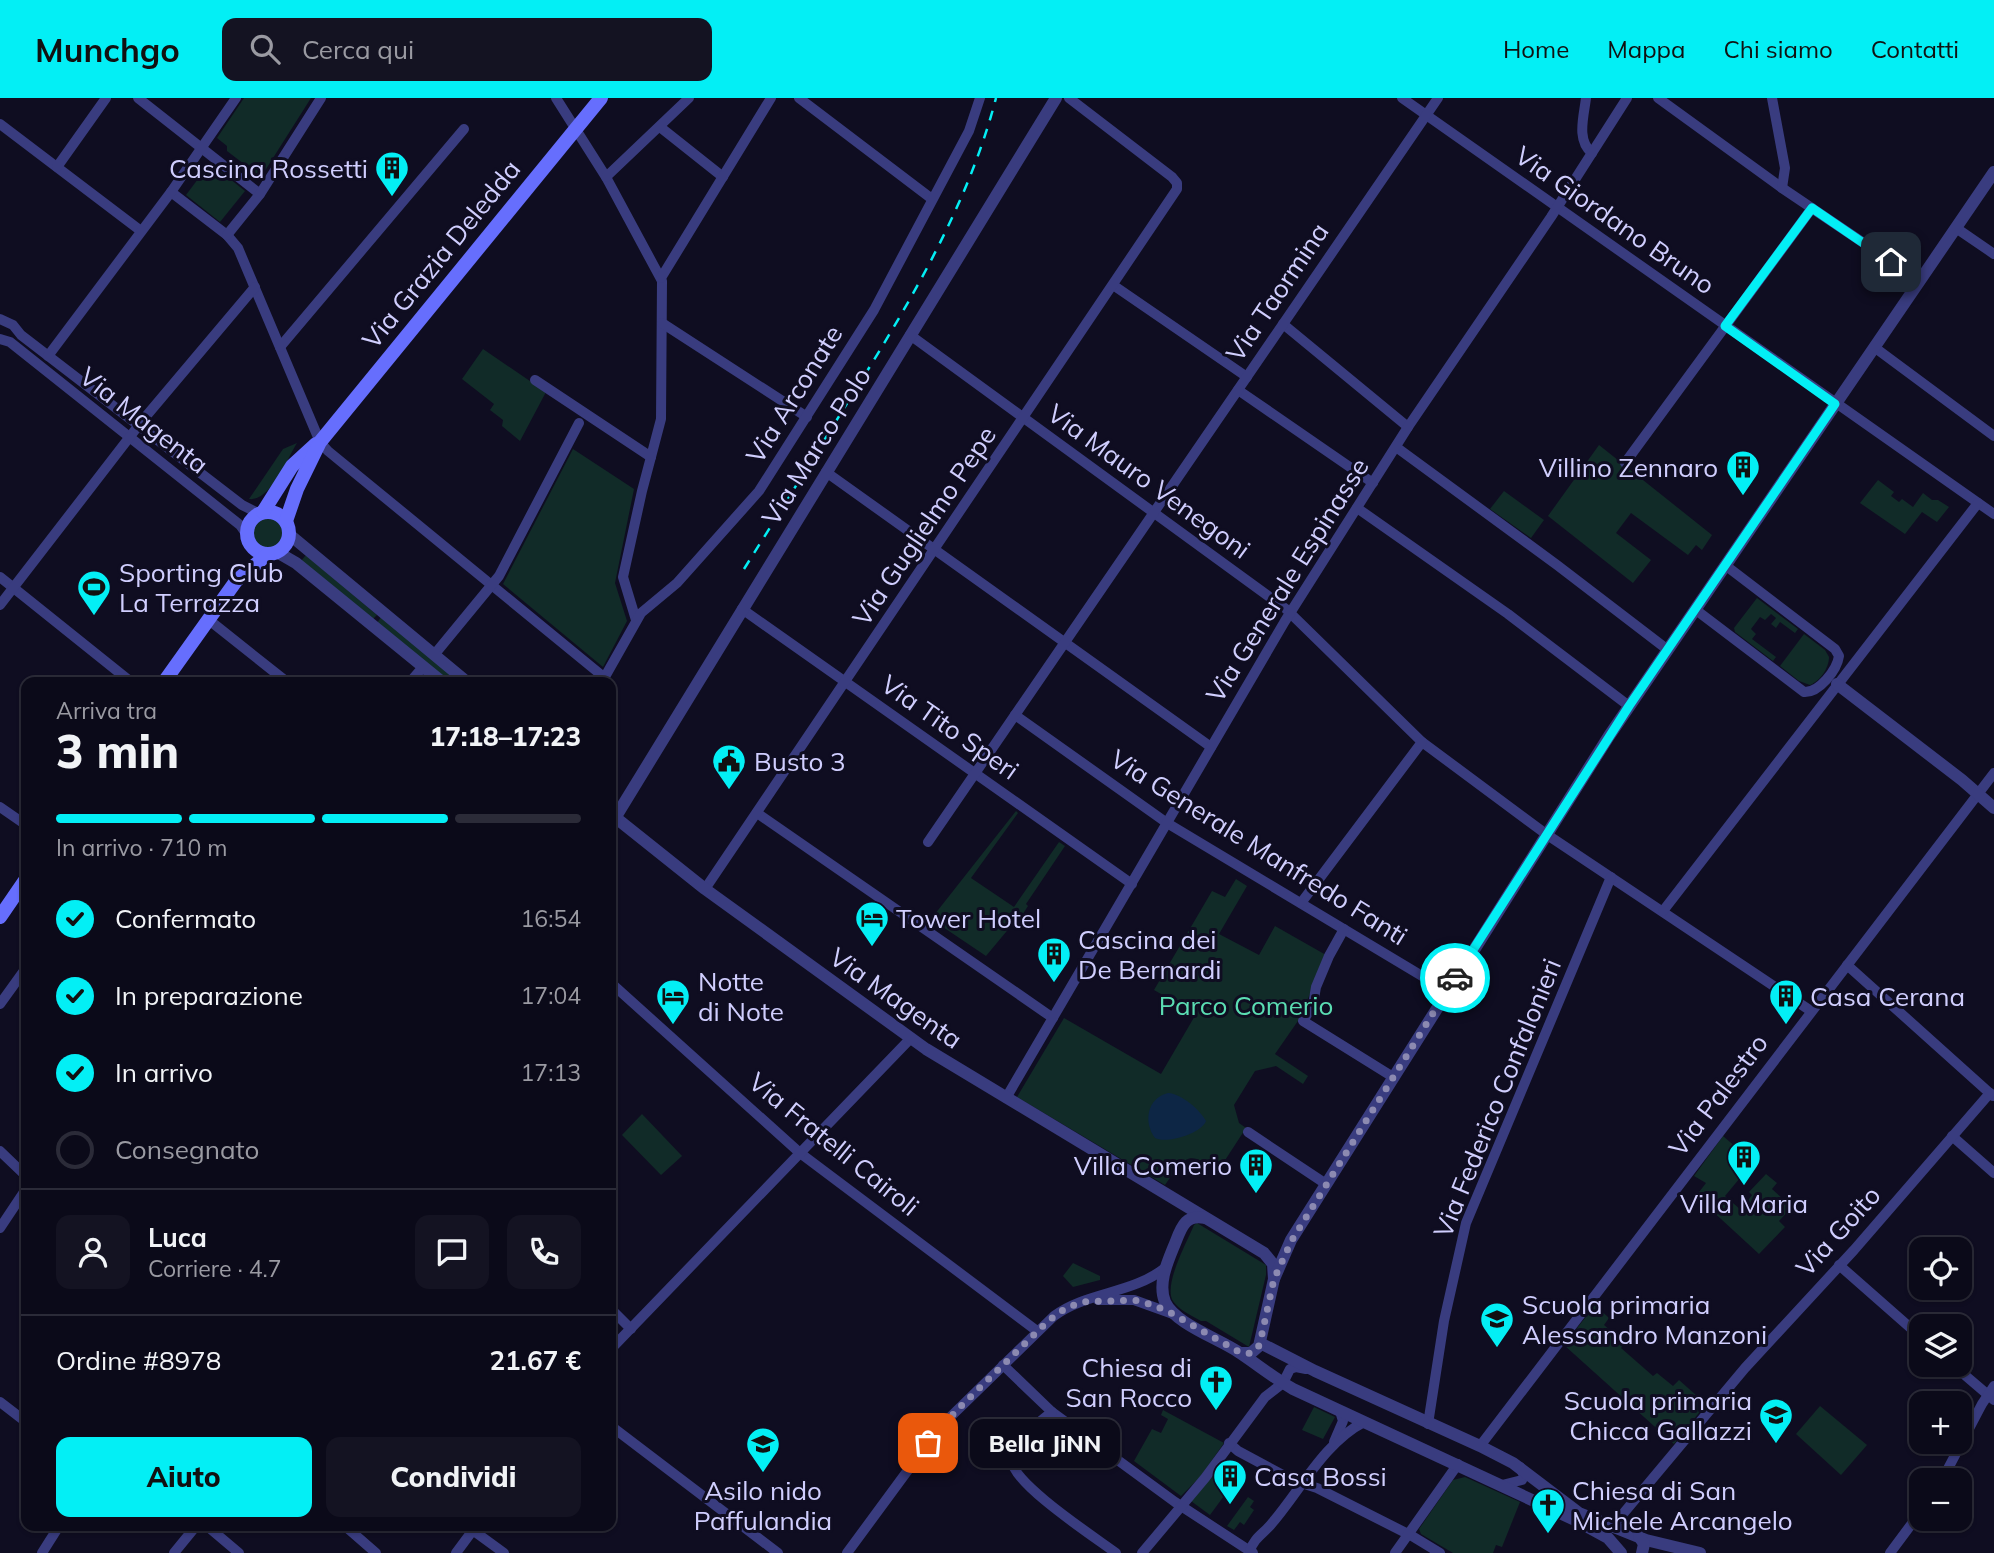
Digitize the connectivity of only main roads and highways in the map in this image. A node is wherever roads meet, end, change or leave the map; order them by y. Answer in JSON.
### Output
{"nodes":[{"id":1,"x":601,"y":98,"type":"edge"},
{"id":2,"x":320,"y":442,"type":"junction"},
{"id":3,"x":262,"y":513,"type":"junction"},
{"id":4,"x":288,"y":528,"type":"junction"},
{"id":5,"x":249,"y":539,"type":"junction"},
{"id":6,"x":272,"y":553,"type":"junction"},
{"id":7,"x":236,"y":581,"type":"junction"},
{"id":8,"x":168,"y":677,"type":"edge"},
{"id":9,"x":21,"y":886,"type":"edge"},
{"id":10,"x":0,"y":917,"type":"edge"}],
"edges":[{"from":1,"to":2,"type":"main road","name":"Via Grazia Deledda"},
{"from":2,"to":3,"type":"main road","name":"Via Grazia Deledda"},
{"from":2,"to":4,"type":"main road","name":"Via Grazia Deledda"},
{"from":3,"to":4,"type":"main road"},
{"from":3,"to":5,"type":"main road"},
{"from":4,"to":6,"type":"main road"},
{"from":5,"to":6,"type":"main road"},
{"from":5,"to":7,"type":"main road"},
{"from":6,"to":7,"type":"main road"},
{"from":7,"to":8,"type":"main road"},
{"from":9,"to":10,"type":"main road"}]}
